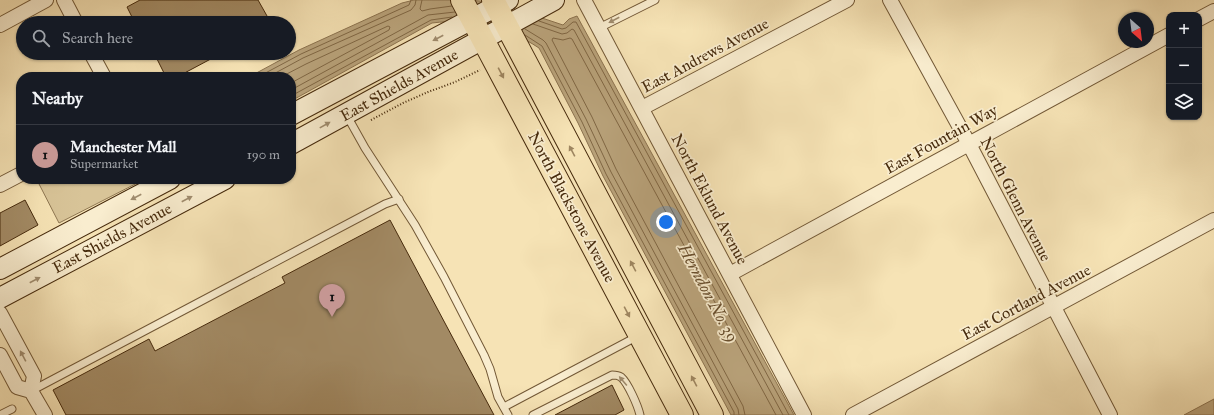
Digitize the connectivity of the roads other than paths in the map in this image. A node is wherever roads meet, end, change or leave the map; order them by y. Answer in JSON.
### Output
{"nodes":[{"id":1,"x":46,"y":0,"type":"edge"},
{"id":2,"x":64,"y":0,"type":"edge"},
{"id":3,"x":462,"y":0,"type":"edge"},
{"id":4,"x":554,"y":0,"type":"edge"},
{"id":5,"x":584,"y":0,"type":"edge"},
{"id":6,"x":654,"y":0,"type":"edge"},
{"id":7,"x":847,"y":0,"type":"edge"},
{"id":8,"x":890,"y":0,"type":"edge"},
{"id":9,"x":499,"y":2,"type":"edge"},
{"id":10,"x":1214,"y":11,"type":"edge"},
{"id":11,"x":16,"y":16,"type":"edge"},
{"id":12,"x":17,"y":16,"type":"edge"},
{"id":13,"x":72,"y":16,"type":"edge"},
{"id":14,"x":1202,"y":17,"type":"edge"},
{"id":15,"x":472,"y":20,"type":"junction"},
{"id":16,"x":0,"y":25,"type":"edge"},
{"id":17,"x":506,"y":25,"type":"junction"},
{"id":18,"x":599,"y":28,"type":"junction"},
{"id":19,"x":1166,"y":37,"type":"edge"},
{"id":20,"x":483,"y":38,"type":"junction"},
{"id":21,"x":95,"y":60,"type":"edge"},
{"id":22,"x":101,"y":72,"type":"edge"},
{"id":23,"x":642,"y":108,"type":"junction"},
{"id":24,"x":296,"y":112,"type":"edge"},
{"id":25,"x":346,"y":114,"type":"junction"},
{"id":26,"x":296,"y":141,"type":"edge"},
{"id":27,"x":969,"y":144,"type":"junction"},
{"id":28,"x":16,"y":177,"type":"edge"},
{"id":29,"x":161,"y":184,"type":"edge"},
{"id":30,"x":216,"y":184,"type":"edge"},
{"id":31,"x":0,"y":185,"type":"edge"},
{"id":32,"x":399,"y":198,"type":"junction"},
{"id":33,"x":1214,"y":220,"type":"edge"},
{"id":34,"x":0,"y":269,"type":"edge"},
{"id":35,"x":730,"y":274,"type":"junction"},
{"id":36,"x":0,"y":298,"type":"edge"},
{"id":37,"x":1053,"y":307,"type":"junction"},
{"id":38,"x":0,"y":313,"type":"edge"},
{"id":39,"x":640,"y":335,"type":"junction"},
{"id":40,"x":0,"y":355,"type":"edge"},
{"id":41,"x":31,"y":391,"type":"junction"},
{"id":42,"x":504,"y":407,"type":"junction"},
{"id":43,"x":12,"y":409,"type":"dead end"},
{"id":44,"x":0,"y":415,"type":"edge"},
{"id":45,"x":45,"y":415,"type":"edge"},
{"id":46,"x":508,"y":415,"type":"edge"},
{"id":47,"x":533,"y":415,"type":"edge"},
{"id":48,"x":640,"y":415,"type":"edge"},
{"id":49,"x":682,"y":415,"type":"edge"},
{"id":50,"x":712,"y":415,"type":"edge"},
{"id":51,"x":804,"y":415,"type":"edge"},
{"id":52,"x":853,"y":415,"type":"edge"},
{"id":53,"x":1110,"y":415,"type":"edge"}],
"edges":[{"from":1,"to":12,"type":"street"},
{"from":2,"to":13,"type":"street"},
{"from":3,"to":15,"type":"main road","name":"North Blackstone Avenue"},
{"from":4,"to":17,"type":"main road","name":"East Shields Avenue"},
{"from":5,"to":18,"type":"street","name":"North Eklund Avenue"},
{"from":6,"to":18,"type":"lane","one_way":true},
{"from":7,"to":23,"type":"street","name":"East Andrews Avenue"},
{"from":8,"to":27,"type":"street","name":"North Glenn Avenue"},
{"from":9,"to":15,"type":"main road","name":"East Shields Avenue"},
{"from":9,"to":17,"type":"main road","name":"North Blackstone Avenue"},
{"from":10,"to":14,"type":"street"},
{"from":11,"to":16,"type":"street"},
{"from":15,"to":20,"type":"main road","name":"North Blackstone Avenue"},
{"from":15,"to":24,"type":"main road","name":"East Shields Avenue","one_way":true},
{"from":17,"to":20,"type":"main road","name":"East Shields Avenue"},
{"from":50,"to":17,"type":"main road","name":"North Blackstone Avenue","one_way":true},
{"from":18,"to":23,"type":"street","name":"North Eklund Avenue"},
{"from":19,"to":27,"type":"street","name":"East Fountain Way"},
{"from":20,"to":25,"type":"main road","name":"East Shields Avenue"},
{"from":20,"to":39,"type":"main road","name":"North Blackstone Avenue","one_way":true},
{"from":21,"to":22,"type":"street"},
{"from":23,"to":35,"type":"street","name":"North Eklund Avenue"},
{"from":26,"to":25,"type":"main road","name":"East Shields Avenue","one_way":true},
{"from":25,"to":32,"type":"lane"},
{"from":27,"to":35,"type":"street","name":"East Fountain Way"},
{"from":27,"to":37,"type":"street","name":"North Glenn Avenue"},
{"from":28,"to":31,"type":"street"},
{"from":29,"to":34,"type":"main road","name":"East Shields Avenue","one_way":true},
{"from":36,"to":30,"type":"main road","name":"East Shields Avenue","one_way":true},
{"from":32,"to":41,"type":"lane"},
{"from":32,"to":42,"type":"lane"},
{"from":33,"to":37,"type":"street","name":"East Cortland Avenue"},
{"from":35,"to":51,"type":"street","name":"North Eklund Avenue"},
{"from":37,"to":52,"type":"street","name":"East Cortland Avenue"},
{"from":37,"to":53,"type":"street","name":"North Glenn Avenue"},
{"from":41,"to":38,"type":"street","one_way":true},
{"from":39,"to":42,"type":"lane"},
{"from":39,"to":49,"type":"main road","name":"North Blackstone Avenue"},
{"from":40,"to":41,"type":"street"},
{"from":41,"to":45,"type":"street"},
{"from":42,"to":46,"type":"lane"},
{"from":43,"to":44,"type":"lane"},
{"from":48,"to":47,"type":"lane","one_way":true}]}
